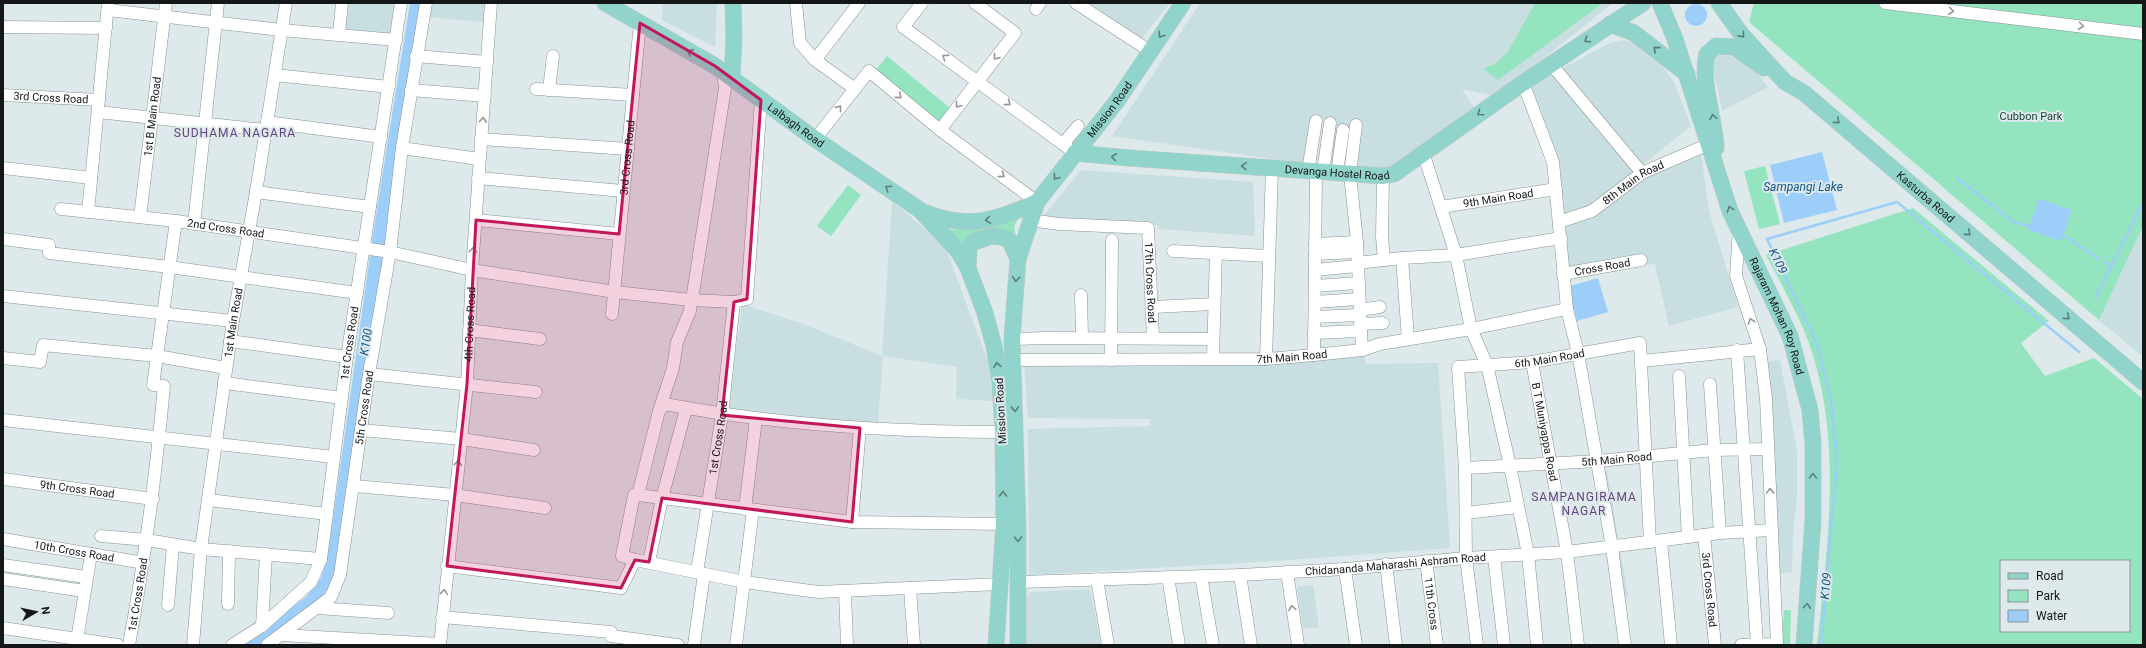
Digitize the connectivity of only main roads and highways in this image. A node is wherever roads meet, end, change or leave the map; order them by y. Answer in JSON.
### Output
{"nodes":[{"id":1,"x":606,"y":3,"type":"edge"},
{"id":2,"x":724,"y":3,"type":"edge"},
{"id":3,"x":733,"y":3,"type":"edge"},
{"id":4,"x":1183,"y":3,"type":"edge"},
{"id":5,"x":1643,"y":3,"type":"edge"},
{"id":6,"x":1660,"y":3,"type":"edge"},
{"id":7,"x":1719,"y":3,"type":"edge"},
{"id":8,"x":1610,"y":24,"type":"junction"},
{"id":9,"x":1686,"y":74,"type":"junction"},
{"id":10,"x":728,"y":75,"type":"junction"},
{"id":11,"x":1785,"y":82,"type":"junction"},
{"id":12,"x":1069,"y":148,"type":"junction"},
{"id":13,"x":1717,"y":170,"type":"junction"},
{"id":14,"x":1037,"y":202,"type":"junction"},
{"id":15,"x":920,"y":210,"type":"junction"},
{"id":16,"x":1018,"y":259,"type":"junction"},
{"id":17,"x":968,"y":268,"type":"junction"},
{"id":18,"x":2143,"y":382,"type":"edge"},
{"id":19,"x":1010,"y":585,"type":"junction"},
{"id":20,"x":996,"y":645,"type":"edge"},
{"id":21,"x":1008,"y":645,"type":"edge"},
{"id":22,"x":1018,"y":645,"type":"edge"},
{"id":23,"x":1804,"y":645,"type":"edge"}],
"edges":[{"from":10,"to":1,"type":"main road","name":"Lalbagh Road","one_way":true},
{"from":2,"to":10,"type":"main road"},
{"from":3,"to":10,"type":"main road"},
{"from":4,"to":12,"type":"main road","name":"Mission Road","one_way":true},
{"from":5,"to":8,"type":"main road","name":"Devanga Hostel Road"},
{"from":6,"to":9,"type":"main road","name":"Rajaram Mohan Roy Road"},
{"from":7,"to":11,"type":"main road","name":"Kasturba Road","one_way":true},
{"from":9,"to":8,"type":"main road","one_way":true},
{"from":8,"to":12,"type":"main road","name":"Devanga Hostel Road","one_way":true},
{"from":9,"to":13,"type":"main road","name":"Rajaram Mohan Roy Road"},
{"from":15,"to":10,"type":"main road","name":"Lalbagh Road","one_way":true},
{"from":13,"to":11,"type":"main road","one_way":true},
{"from":11,"to":18,"type":"main road","name":"Kasturba Road","one_way":true},
{"from":12,"to":14,"type":"main road","name":"Mission Road","one_way":true},
{"from":23,"to":13,"type":"main road","name":"Rajaram Mohan Roy Road","one_way":true},
{"from":14,"to":15,"type":"main road","one_way":true},
{"from":14,"to":16,"type":"main road","name":"Mission Road"},
{"from":15,"to":17,"type":"main road","name":"Lalbagh Road"},
{"from":16,"to":17,"type":"main road","name":"Mission Road"},
{"from":16,"to":19,"type":"main road","name":"Mission Road","one_way":true},
{"from":19,"to":17,"type":"main road","name":"Mission Road","one_way":true},
{"from":19,"to":20,"type":"main road","name":"Mission Road"},
{"from":19,"to":21,"type":"main road"},
{"from":19,"to":22,"type":"main road","name":"Mission Road"}]}
